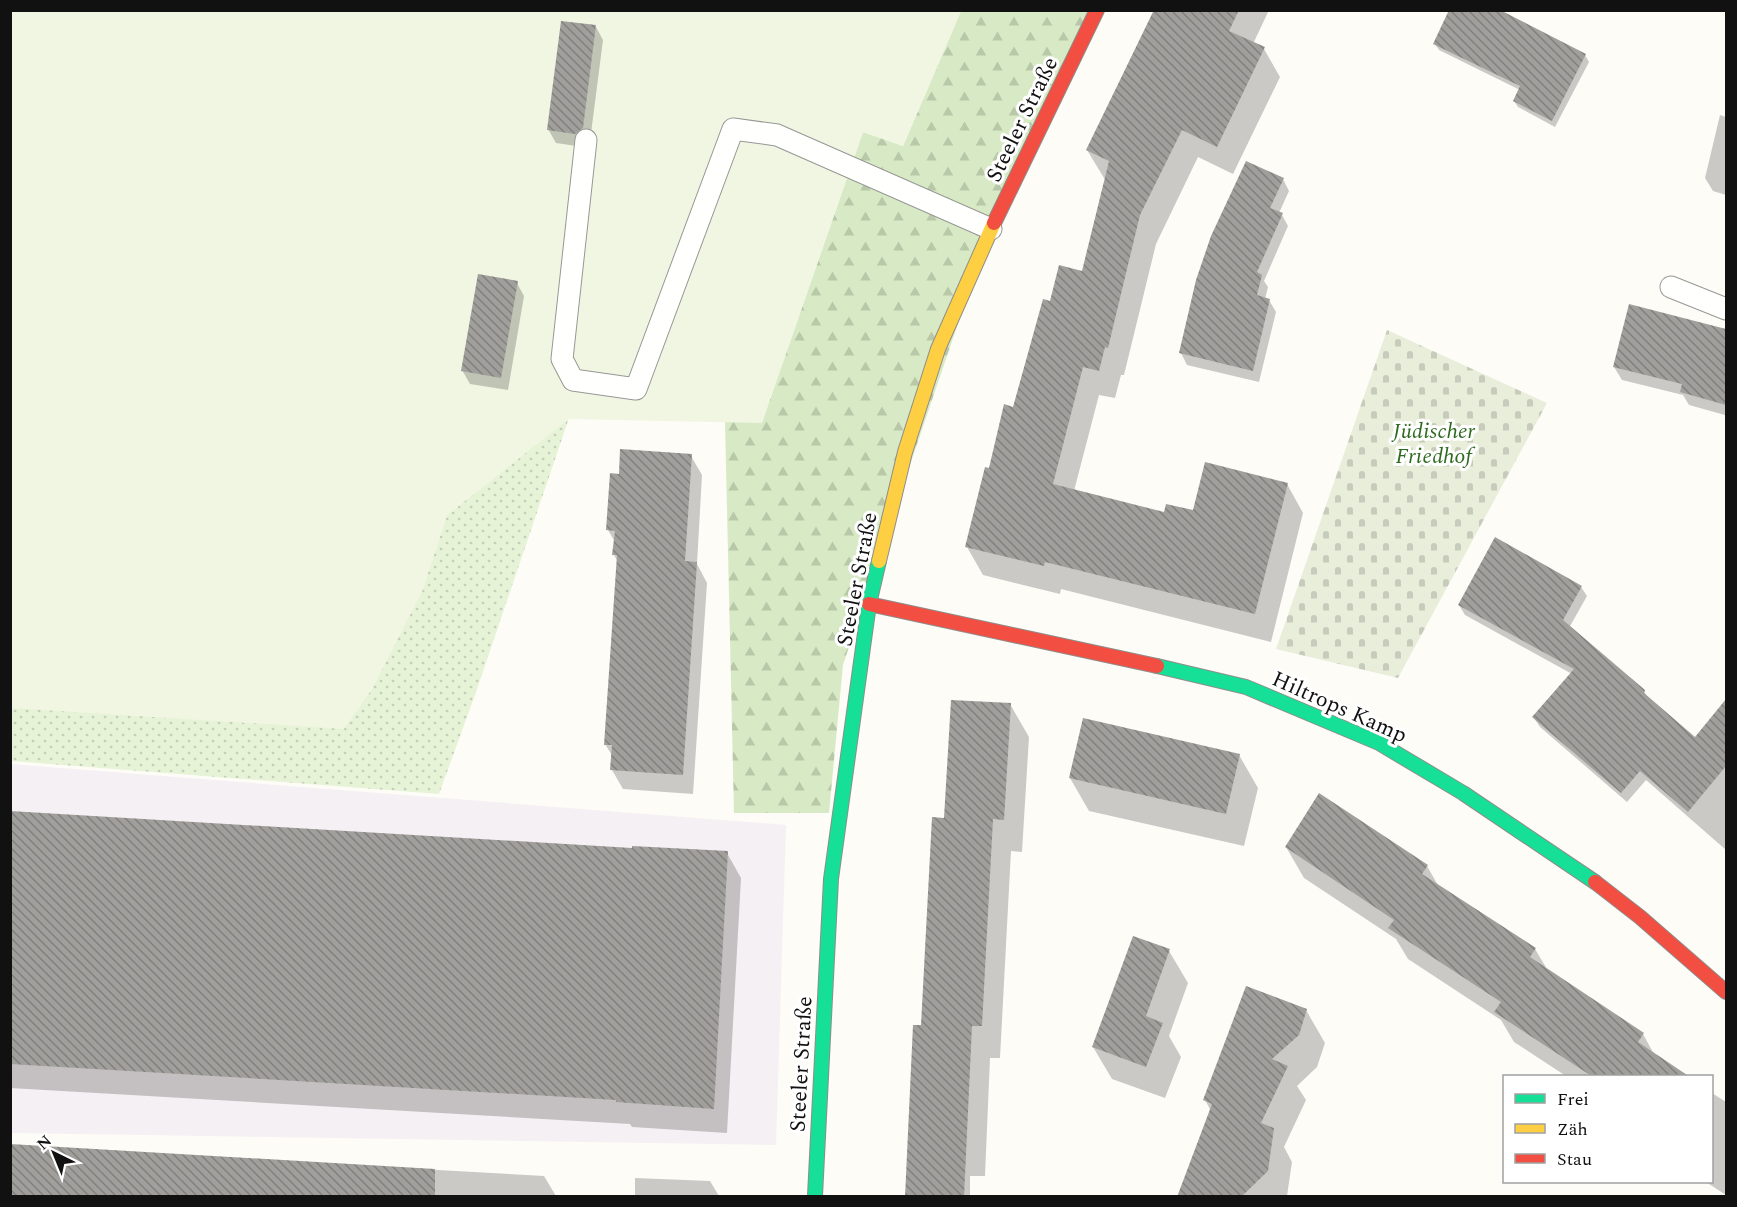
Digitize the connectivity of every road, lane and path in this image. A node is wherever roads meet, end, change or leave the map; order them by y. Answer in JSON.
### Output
{"nodes":[{"id":1,"x":1097,"y":10,"type":"edge"},
{"id":2,"x":586,"y":140,"type":"dead end"},
{"id":3,"x":991,"y":229,"type":"junction"},
{"id":4,"x":1671,"y":286,"type":"dead end"},
{"id":5,"x":1726,"y":309,"type":"edge"},
{"id":6,"x":869,"y":604,"type":"junction"},
{"id":7,"x":1726,"y":992,"type":"edge"},
{"id":8,"x":815,"y":1197,"type":"edge"}],
"edges":[{"from":1,"to":3,"type":"main road","name":"Steeler Straße"},
{"from":2,"to":3,"type":"lane"},
{"from":3,"to":6,"type":"main road","name":"Steeler Straße"},
{"from":4,"to":5,"type":"lane"},
{"from":6,"to":7,"type":"main road","name":"Hiltrops Kamp"},
{"from":6,"to":8,"type":"main road","name":"Steeler Straße"}]}
